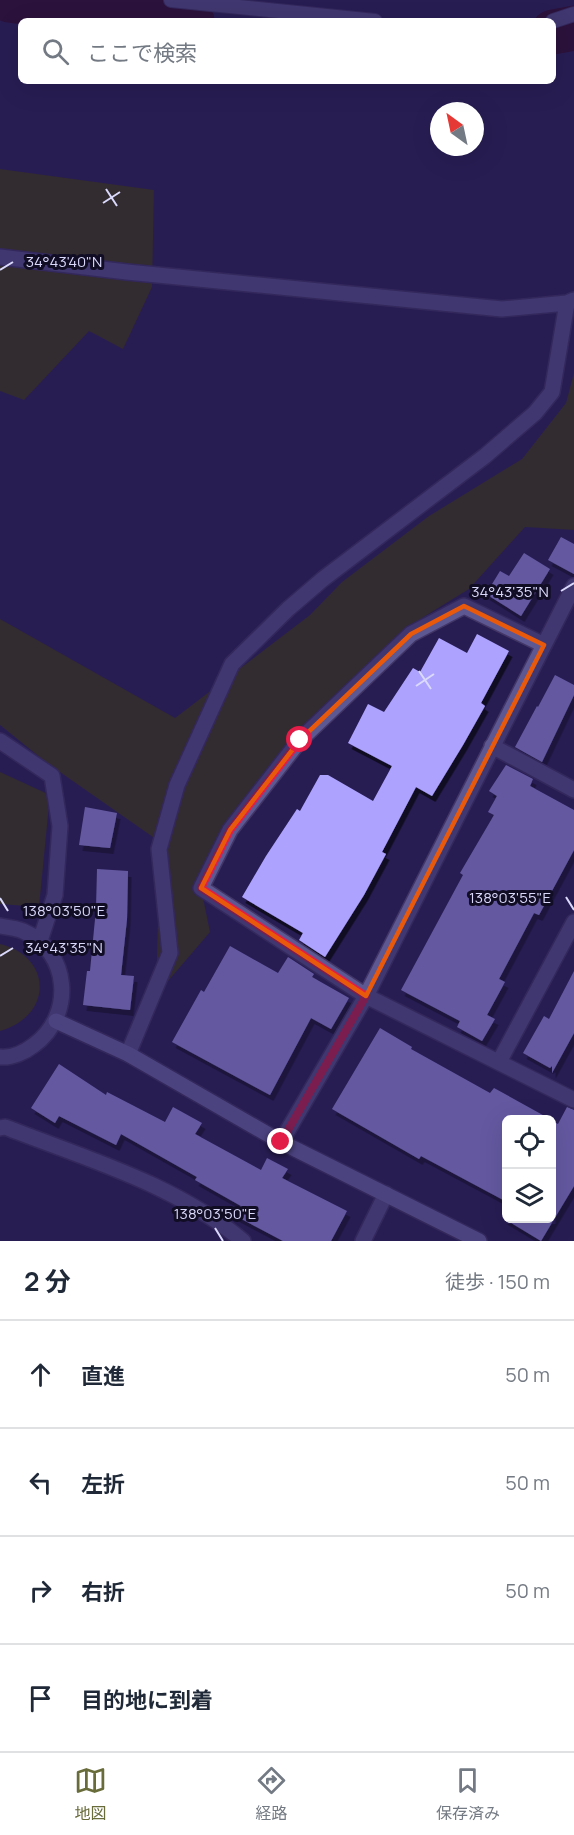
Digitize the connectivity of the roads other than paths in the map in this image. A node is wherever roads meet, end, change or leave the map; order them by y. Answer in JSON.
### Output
{"nodes":[{"id":1,"x":171,"y":0,"type":"edge"},
{"id":2,"x":574,"y":14,"type":"edge"},
{"id":3,"x":346,"y":18,"type":"edge"},
{"id":4,"x":556,"y":20,"type":"edge"},
{"id":5,"x":0,"y":256,"type":"edge"},
{"id":6,"x":571,"y":301,"type":"edge"},
{"id":7,"x":574,"y":586,"type":"edge"},
{"id":8,"x":544,"y":645,"type":"junction"},
{"id":9,"x":0,"y":741,"type":"edge"},
{"id":10,"x":492,"y":746,"type":"junction"},
{"id":11,"x":574,"y":790,"type":"edge"},
{"id":12,"x":574,"y":922,"type":"edge"},
{"id":13,"x":0,"y":926,"type":"edge"},
{"id":14,"x":40,"y":941,"type":"junction"},
{"id":15,"x":366,"y":996,"type":"junction"},
{"id":16,"x":56,"y":1021,"type":"junction"},
{"id":17,"x":128,"y":1054,"type":"junction"},
{"id":18,"x":0,"y":1057,"type":"edge"},
{"id":19,"x":499,"y":1062,"type":"junction"},
{"id":20,"x":574,"y":1100,"type":"edge"},
{"id":21,"x":0,"y":1128,"type":"edge"},
{"id":22,"x":281,"y":1142,"type":"junction"},
{"id":23,"x":386,"y":1194,"type":"junction"},
{"id":24,"x":243,"y":1241,"type":"edge"},
{"id":25,"x":363,"y":1241,"type":"edge"},
{"id":26,"x":478,"y":1241,"type":"edge"}],
"edges":[{"from":1,"to":3,"type":"lane"},
{"from":2,"to":4,"type":"lane"},
{"from":5,"to":6,"type":"street"},
{"from":6,"to":17,"type":"street"},
{"from":7,"to":8,"type":"street"},
{"from":8,"to":10,"type":"street"},
{"from":8,"to":15,"type":"street"},
{"from":9,"to":14,"type":"street"},
{"from":10,"to":11,"type":"street"},
{"from":10,"to":15,"type":"street"},
{"from":12,"to":19,"type":"street"},
{"from":13,"to":14,"type":"street"},
{"from":14,"to":16,"type":"street"},
{"from":15,"to":19,"type":"street"},
{"from":15,"to":22,"type":"street"},
{"from":16,"to":17,"type":"street"},
{"from":16,"to":18,"type":"street"},
{"from":17,"to":22,"type":"street"},
{"from":19,"to":20,"type":"street"},
{"from":21,"to":24,"type":"street"},
{"from":22,"to":23,"type":"street"},
{"from":23,"to":25,"type":"street"},
{"from":23,"to":26,"type":"street"}]}
